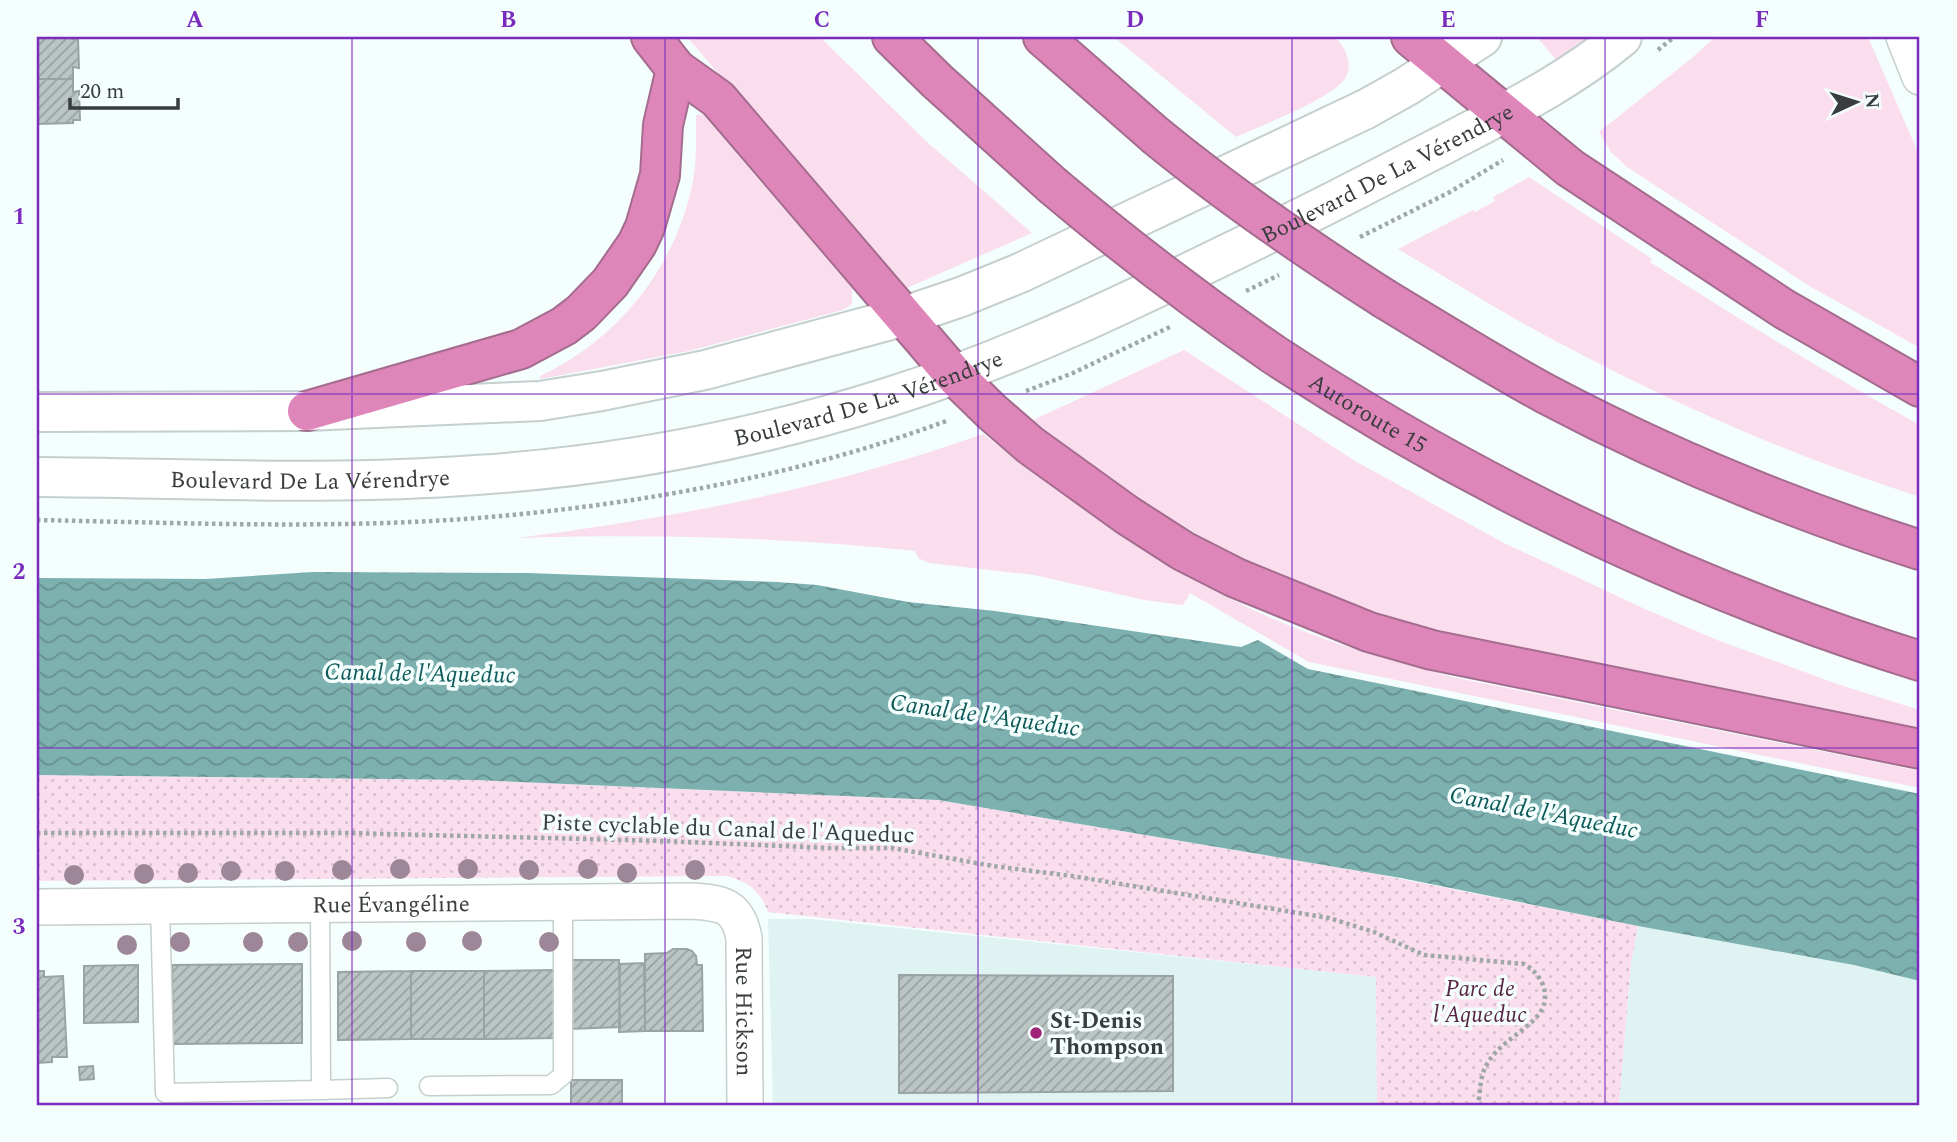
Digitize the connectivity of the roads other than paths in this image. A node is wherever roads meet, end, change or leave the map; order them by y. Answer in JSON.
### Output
{"nodes":[{"id":1,"x":650,"y":37,"type":"edge"},
{"id":2,"x":892,"y":37,"type":"edge"},
{"id":3,"x":1042,"y":37,"type":"edge"},
{"id":4,"x":1411,"y":37,"type":"edge"},
{"id":5,"x":1482,"y":37,"type":"edge"},
{"id":6,"x":1622,"y":37,"type":"edge"},
{"id":7,"x":1903,"y":37,"type":"edge"},
{"id":8,"x":1444,"y":62,"type":"junction"},
{"id":9,"x":676,"y":69,"type":"junction"},
{"id":10,"x":1920,"y":77,"type":"edge"},
{"id":11,"x":1506,"y":113,"type":"junction"},
{"id":12,"x":902,"y":317,"type":"junction"},
{"id":13,"x":954,"y":375,"type":"junction"},
{"id":14,"x":1920,"y":387,"type":"edge"},
{"id":15,"x":307,"y":411,"type":"junction"},
{"id":16,"x":37,"y":412,"type":"edge"},
{"id":17,"x":37,"y":477,"type":"edge"},
{"id":18,"x":1920,"y":550,"type":"edge"},
{"id":19,"x":1920,"y":661,"type":"edge"},
{"id":20,"x":1920,"y":749,"type":"edge"},
{"id":21,"x":563,"y":901,"type":"junction"},
{"id":22,"x":320,"y":904,"type":"junction"},
{"id":23,"x":160,"y":906,"type":"junction"},
{"id":24,"x":37,"y":907,"type":"edge"},
{"id":25,"x":739,"y":919,"type":"joint"},
{"id":26,"x":429,"y":1086,"type":"dead end"},
{"id":27,"x":388,"y":1088,"type":"dead end"},
{"id":28,"x":321,"y":1090,"type":"junction"},
{"id":29,"x":745,"y":1105,"type":"edge"}],
"edges":[{"from":1,"to":9,"type":"highway"},
{"from":2,"to":19,"type":"highway","name":"Autoroute 15","bridge":true},
{"from":3,"to":18,"type":"highway","bridge":true},
{"from":4,"to":8,"type":"highway"},
{"from":5,"to":8,"type":"main road"},
{"from":6,"to":11,"type":"main road","name":"Boulevard De La Vérendrye"},
{"from":7,"to":10,"type":"street"},
{"from":8,"to":11,"type":"highway"},
{"from":8,"to":12,"type":"main road"},
{"from":9,"to":12,"type":"highway"},
{"from":9,"to":15,"type":"highway"},
{"from":11,"to":13,"type":"main road","name":"Boulevard De La Vérendrye"},
{"from":11,"to":14,"type":"highway"},
{"from":12,"to":13,"type":"highway"},
{"from":12,"to":15,"type":"main road"},
{"from":13,"to":17,"type":"main road","name":"Boulevard De La Vérendrye"},
{"from":13,"to":20,"type":"highway"},
{"from":15,"to":16,"type":"main road"},
{"from":21,"to":22,"type":"street","name":"Rue Évangéline"},
{"from":21,"to":25,"type":"street","name":"Rue Évangéline"},
{"from":21,"to":26,"type":"lane"},
{"from":22,"to":23,"type":"street","name":"Rue Évangéline"},
{"from":22,"to":28,"type":"lane"},
{"from":23,"to":24,"type":"street","name":"Rue Évangéline"},
{"from":23,"to":28,"type":"lane"},
{"from":25,"to":29,"type":"street","name":"Rue Hickson"},
{"from":27,"to":28,"type":"lane"}]}
